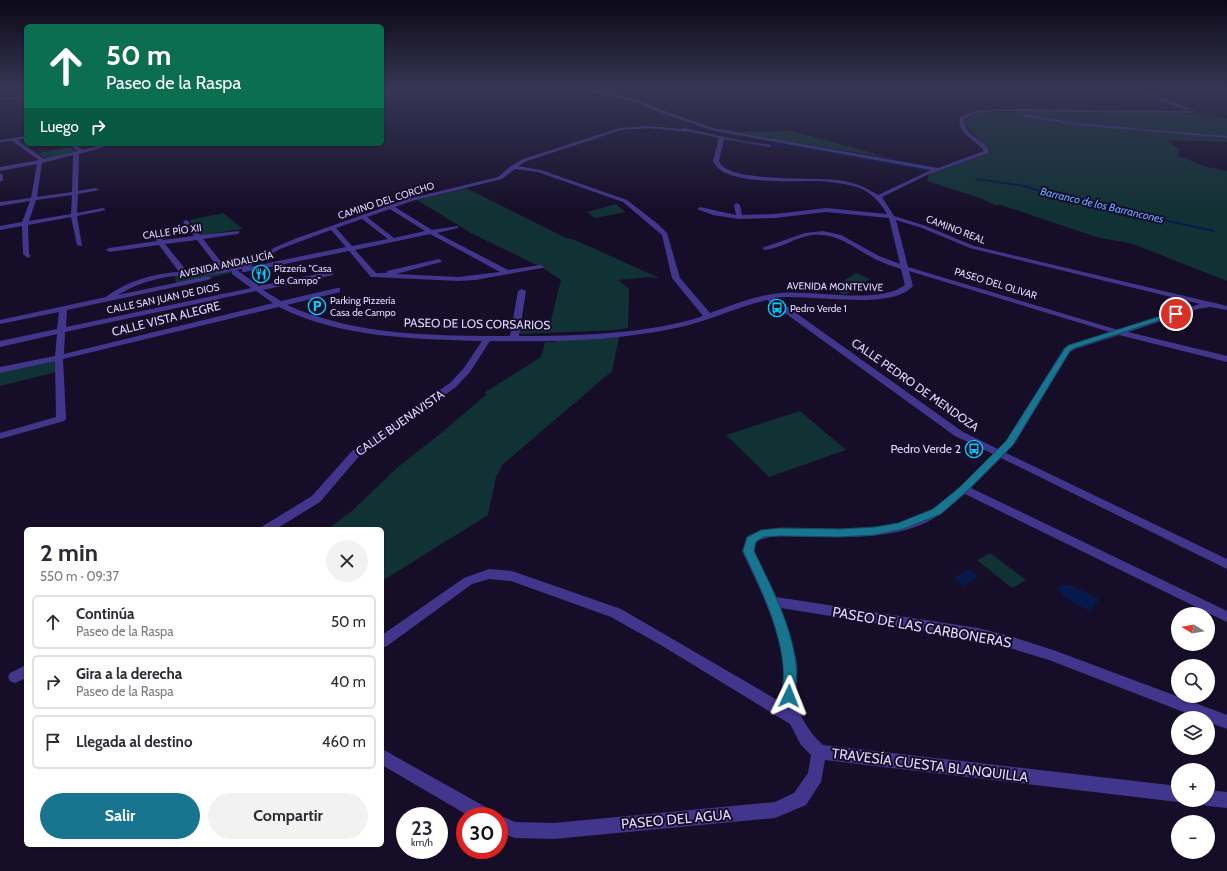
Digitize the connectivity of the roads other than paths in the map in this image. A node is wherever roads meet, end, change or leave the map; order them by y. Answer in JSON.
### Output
{"nodes":[{"id":1,"x":633,"y":129,"type":"edge"},
{"id":2,"x":682,"y":129,"type":"edge"},
{"id":3,"x":687,"y":129,"type":"edge"},
{"id":4,"x":711,"y":129,"type":"edge"},
{"id":5,"x":966,"y":129,"type":"edge"},
{"id":6,"x":1129,"y":129,"type":"edge"},
{"id":7,"x":699,"y":133,"type":"junction"},
{"id":8,"x":24,"y":136,"type":"edge"},
{"id":9,"x":1227,"y":137,"type":"edge"},
{"id":10,"x":722,"y":138,"type":"junction"},
{"id":11,"x":13,"y":139,"type":"junction"},
{"id":12,"x":0,"y":141,"type":"edge"},
{"id":13,"x":73,"y":146,"type":"edge"},
{"id":14,"x":104,"y":146,"type":"edge"},
{"id":15,"x":79,"y":152,"type":"junction"},
{"id":16,"x":43,"y":161,"type":"junction"},
{"id":17,"x":513,"y":167,"type":"junction"},
{"id":18,"x":0,"y":169,"type":"edge"},
{"id":19,"x":937,"y":169,"type":"junction"},
{"id":20,"x":927,"y":173,"type":"junction"},
{"id":21,"x":0,"y":175,"type":"edge"},
{"id":22,"x":0,"y":180,"type":"edge"},
{"id":23,"x":96,"y":190,"type":"dead end"},
{"id":24,"x":76,"y":193,"type":"junction"},
{"id":25,"x":878,"y":197,"type":"junction"},
{"id":26,"x":34,"y":199,"type":"junction"},
{"id":27,"x":0,"y":204,"type":"edge"},
{"id":28,"x":738,"y":205,"type":"dead end"},
{"id":29,"x":391,"y":207,"type":"junction"},
{"id":30,"x":700,"y":208,"type":"dead end"},
{"id":31,"x":103,"y":210,"type":"dead end"},
{"id":32,"x":74,"y":215,"type":"junction"},
{"id":33,"x":739,"y":216,"type":"junction"},
{"id":34,"x":363,"y":217,"type":"junction"},
{"id":35,"x":892,"y":217,"type":"junction"},
{"id":36,"x":186,"y":222,"type":"dead end"},
{"id":37,"x":25,"y":224,"type":"junction"},
{"id":38,"x":456,"y":227,"type":"dead end"},
{"id":39,"x":0,"y":228,"type":"edge"},
{"id":40,"x":333,"y":228,"type":"junction"},
{"id":41,"x":152,"y":231,"type":"dead end"},
{"id":42,"x":237,"y":232,"type":"dead end"},
{"id":43,"x":431,"y":232,"type":"junction"},
{"id":44,"x":198,"y":237,"type":"junction"},
{"id":45,"x":393,"y":240,"type":"junction"},
{"id":46,"x":161,"y":242,"type":"junction"},
{"id":47,"x":80,"y":246,"type":"dead end"},
{"id":48,"x":352,"y":248,"type":"junction"},
{"id":49,"x":765,"y":248,"type":"dead end"},
{"id":50,"x":109,"y":250,"type":"dead end"},
{"id":51,"x":28,"y":256,"type":"dead end"},
{"id":52,"x":439,"y":261,"type":"dead end"},
{"id":53,"x":540,"y":267,"type":"dead end"},
{"id":54,"x":905,"y":268,"type":"junction"},
{"id":55,"x":226,"y":271,"type":"junction"},
{"id":56,"x":235,"y":272,"type":"junction"},
{"id":57,"x":330,"y":272,"type":"dead end"},
{"id":58,"x":508,"y":273,"type":"junction"},
{"id":59,"x":185,"y":274,"type":"junction"},
{"id":60,"x":379,"y":276,"type":"junction"},
{"id":61,"x":257,"y":288,"type":"junction"},
{"id":62,"x":337,"y":290,"type":"dead end"},
{"id":63,"x":522,"y":291,"type":"dead end"},
{"id":64,"x":768,"y":297,"type":"junction"},
{"id":65,"x":1187,"y":298,"type":"junction"},
{"id":66,"x":107,"y":300,"type":"junction"},
{"id":67,"x":279,"y":304,"type":"junction"},
{"id":68,"x":1210,"y":305,"type":"junction"},
{"id":69,"x":1197,"y":307,"type":"junction"},
{"id":70,"x":1227,"y":308,"type":"edge"},
{"id":71,"x":63,"y":309,"type":"junction"},
{"id":72,"x":708,"y":316,"type":"junction"},
{"id":73,"x":0,"y":322,"type":"edge"},
{"id":74,"x":62,"y":330,"type":"junction"},
{"id":75,"x":1118,"y":332,"type":"junction"},
{"id":76,"x":487,"y":339,"type":"junction"},
{"id":77,"x":514,"y":339,"type":"junction"},
{"id":78,"x":0,"y":344,"type":"edge"},
{"id":79,"x":60,"y":357,"type":"junction"},
{"id":80,"x":1227,"y":359,"type":"edge"},
{"id":81,"x":0,"y":370,"type":"edge"},
{"id":82,"x":0,"y":436,"type":"edge"},
{"id":83,"x":1000,"y":454,"type":"junction"},
{"id":84,"x":964,"y":489,"type":"junction"},
{"id":85,"x":270,"y":527,"type":"edge"},
{"id":86,"x":1227,"y":564,"type":"edge"},
{"id":87,"x":772,"y":601,"type":"junction"},
{"id":88,"x":1227,"y":617,"type":"edge"},
{"id":89,"x":384,"y":641,"type":"edge"},
{"id":90,"x":795,"y":719,"type":"junction"},
{"id":91,"x":1227,"y":722,"type":"edge"},
{"id":92,"x":819,"y":752,"type":"junction"},
{"id":93,"x":384,"y":757,"type":"edge"},
{"id":94,"x":1171,"y":793,"type":"edge"},
{"id":95,"x":1215,"y":799,"type":"edge"},
{"id":96,"x":1227,"y":800,"type":"edge"},
{"id":97,"x":470,"y":807,"type":"edge"},
{"id":98,"x":508,"y":827,"type":"edge"}],
"edges":[{"from":1,"to":17,"type":"street","name":"CAMINO DEL CORCHO"},
{"from":2,"to":7,"type":"street","name":"CAMINO DEL CORCHO"},
{"from":3,"to":7,"type":"street","name":"CAMINO DEL CORCHO"},
{"from":4,"to":19,"type":"street","name":"CAMINO DEL CORCHO"},
{"from":5,"to":19,"type":"street"},
{"from":6,"to":9,"type":"street"},
{"from":7,"to":10,"type":"street","name":"CAMINO DEL CORCHO"},
{"from":8,"to":11,"type":"street"},
{"from":10,"to":20,"type":"street","name":"CAMINO DEL CORCHO"},
{"from":10,"to":25,"type":"street","name":"AVENIDA MONTEVIVE"},
{"from":11,"to":12,"type":"street"},
{"from":11,"to":16,"type":"street"},
{"from":13,"to":15,"type":"street"},
{"from":14,"to":15,"type":"street"},
{"from":15,"to":16,"type":"street"},
{"from":15,"to":24,"type":"street"},
{"from":16,"to":18,"type":"street"},
{"from":16,"to":26,"type":"street"},
{"from":17,"to":29,"type":"street","name":"CAMINO DEL CORCHO"},
{"from":17,"to":72,"type":"street"},
{"from":19,"to":20,"type":"street"},
{"from":20,"to":25,"type":"street"},
{"from":21,"to":22,"type":"street"},
{"from":23,"to":24,"type":"street"},
{"from":24,"to":26,"type":"street"},
{"from":24,"to":32,"type":"street"},
{"from":25,"to":35,"type":"street","name":"AVENIDA MONTEVIVE"},
{"from":26,"to":27,"type":"street"},
{"from":26,"to":37,"type":"street"},
{"from":28,"to":33,"type":"street"},
{"from":29,"to":34,"type":"street","name":"CAMINO DEL CORCHO"},
{"from":29,"to":43,"type":"street"},
{"from":30,"to":33,"type":"street","name":"CAMINO REAL"},
{"from":31,"to":32,"type":"street"},
{"from":32,"to":37,"type":"street"},
{"from":32,"to":47,"type":"street"},
{"from":33,"to":35,"type":"street","name":"CAMINO REAL"},
{"from":34,"to":40,"type":"street","name":"CAMINO DEL CORCHO"},
{"from":34,"to":45,"type":"street"},
{"from":35,"to":54,"type":"street","name":"AVENIDA MONTEVIVE"},
{"from":35,"to":65,"type":"street","name":"CAMINO REAL"},
{"from":36,"to":44,"type":"street"},
{"from":37,"to":39,"type":"street"},
{"from":37,"to":51,"type":"street"},
{"from":38,"to":43,"type":"street","name":"AVENIDA ANDALUCÍA"},
{"from":40,"to":48,"type":"street"},
{"from":40,"to":55,"type":"street","name":"CAMINO DEL CORCHO"},
{"from":41,"to":46,"type":"street"},
{"from":42,"to":44,"type":"street","name":"CALLE PÍO XII"},
{"from":43,"to":45,"type":"street","name":"AVENIDA ANDALUCÍA"},
{"from":43,"to":58,"type":"street"},
{"from":44,"to":46,"type":"street","name":"CALLE PÍO XII"},
{"from":44,"to":55,"type":"street"},
{"from":45,"to":48,"type":"street","name":"AVENIDA ANDALUCÍA"},
{"from":46,"to":50,"type":"street","name":"CALLE PÍO XII"},
{"from":46,"to":59,"type":"street"},
{"from":48,"to":56,"type":"street","name":"AVENIDA ANDALUCÍA"},
{"from":48,"to":60,"type":"street"},
{"from":49,"to":54,"type":"street","name":"PASEO DEL OLIVAR"},
{"from":52,"to":60,"type":"street"},
{"from":53,"to":58,"type":"street"},
{"from":54,"to":64,"type":"street","name":"AVENIDA MONTEVIVE"},
{"from":54,"to":75,"type":"street","name":"PASEO DEL OLIVAR"},
{"from":55,"to":59,"type":"street","name":"CAMINO DEL CORCHO"},
{"from":56,"to":61,"type":"street","name":"PASEO DE LOS CORSARIOS"},
{"from":56,"to":66,"type":"street","name":"AVENIDA ANDALUCÍA"},
{"from":57,"to":61,"type":"street","name":"CALLE SAN JUAN DE DIOS"},
{"from":58,"to":60,"type":"street"},
{"from":59,"to":66,"type":"street","name":"CAMINO DEL CORCHO"},
{"from":61,"to":67,"type":"street","name":"PASEO DE LOS CORSARIOS"},
{"from":61,"to":74,"type":"street","name":"CALLE SAN JUAN DE DIOS"},
{"from":62,"to":67,"type":"street","name":"CALLE VISTA ALEGRE"},
{"from":63,"to":77,"type":"street"},
{"from":64,"to":72,"type":"street","name":"AVENIDA MONTEVIVE"},
{"from":64,"to":83,"type":"street","name":"CALLE PEDRO DE MENDOZA"},
{"from":65,"to":68,"type":"street","name":"CAMINO REAL"},
{"from":65,"to":69,"type":"street","name":"CAMINO REAL"},
{"from":66,"to":71,"type":"street","name":"AVENIDA ANDALUCÍA"},
{"from":67,"to":76,"type":"street","name":"PASEO DE LOS CORSARIOS"},
{"from":67,"to":79,"type":"street","name":"CALLE VISTA ALEGRE"},
{"from":68,"to":69,"type":"street","name":"TRAVESÍA CUESTA BLANQUILLA"},
{"from":68,"to":70,"type":"street"},
{"from":69,"to":75,"type":"street","name":"TRAVESÍA CUESTA BLANQUILLA"},
{"from":71,"to":73,"type":"street","name":"AVENIDA ANDALUCÍA"},
{"from":71,"to":74,"type":"street"},
{"from":72,"to":77,"type":"street","name":"PASEO DE LOS CORSARIOS"},
{"from":74,"to":78,"type":"street","name":"CALLE SAN JUAN DE DIOS"},
{"from":74,"to":79,"type":"street"},
{"from":75,"to":80,"type":"street","name":"PASEO DEL OLIVAR"},
{"from":75,"to":83,"type":"street","name":"TRAVESÍA CUESTA BLANQUILLA"},
{"from":76,"to":77,"type":"street","name":"PASEO DE LOS CORSARIOS"},
{"from":76,"to":85,"type":"street","name":"CALLE BUENAVISTA"},
{"from":79,"to":81,"type":"street","name":"CALLE VISTA ALEGRE"},
{"from":79,"to":82,"type":"street"},
{"from":83,"to":84,"type":"street","name":"TRAVESÍA CUESTA BLANQUILLA"},
{"from":83,"to":86,"type":"street","name":"CALLE PEDRO DE MENDOZA"},
{"from":84,"to":87,"type":"street","name":"TRAVESÍA CUESTA BLANQUILLA"},
{"from":84,"to":88,"type":"street"},
{"from":87,"to":90,"type":"street","name":"TRAVESÍA CUESTA BLANQUILLA"},
{"from":87,"to":91,"type":"street","name":"PASEO DE LAS CARBONERAS"},
{"from":89,"to":90,"type":"street"},
{"from":90,"to":92,"type":"street","name":"TRAVESÍA CUESTA BLANQUILLA"},
{"from":92,"to":94,"type":"street","name":"TRAVESÍA CUESTA BLANQUILLA"},
{"from":92,"to":98,"type":"street","name":"PASEO DEL AGUA"},
{"from":93,"to":97,"type":"street"},
{"from":95,"to":96,"type":"street"}]}
